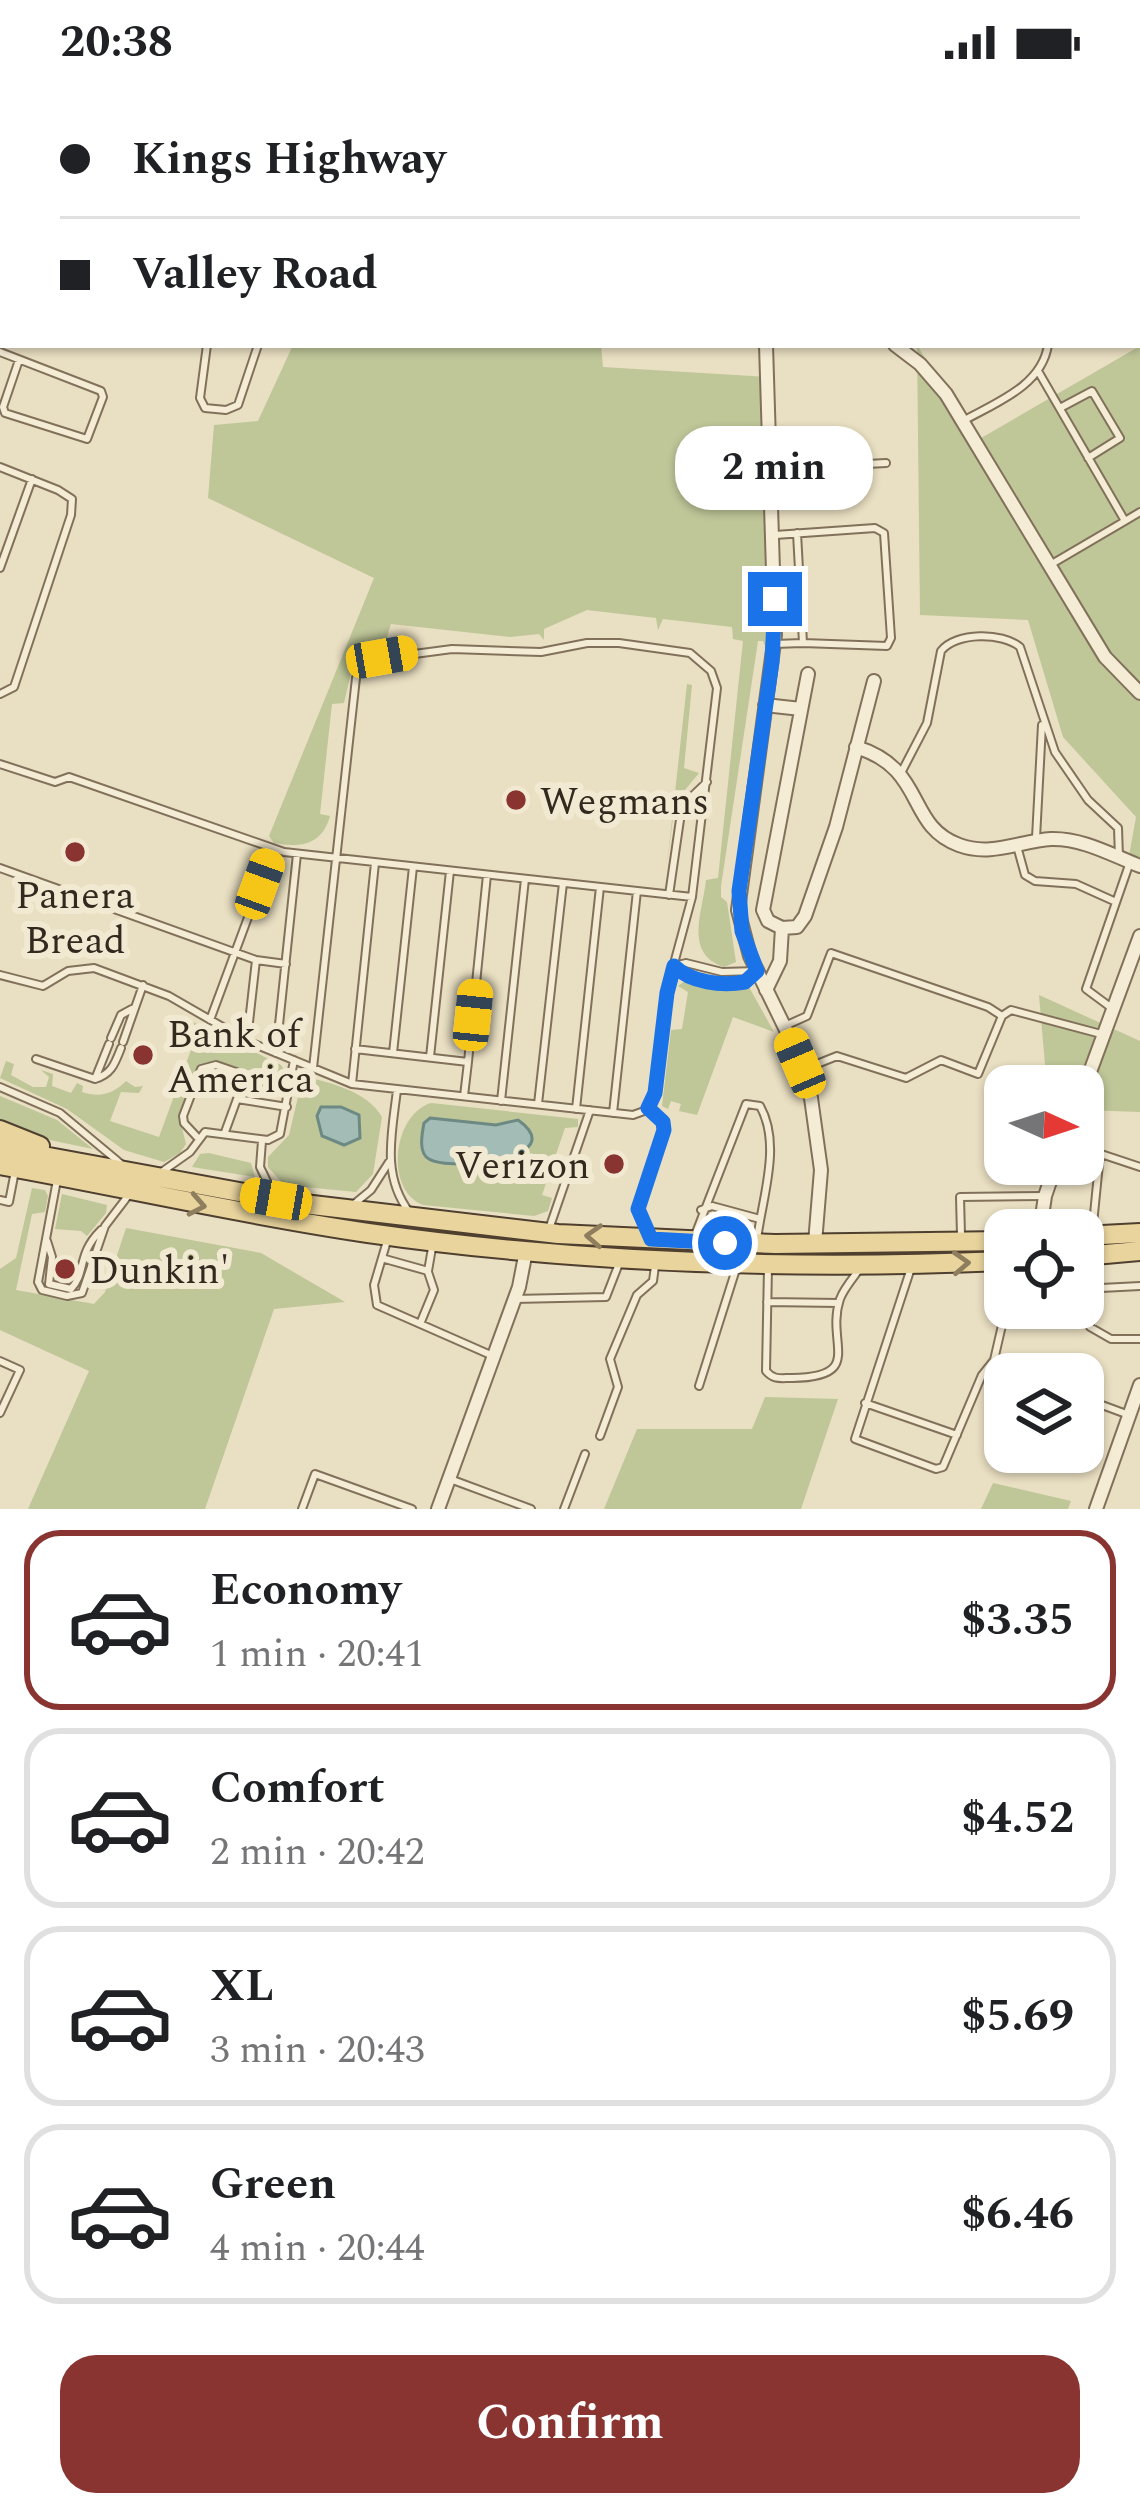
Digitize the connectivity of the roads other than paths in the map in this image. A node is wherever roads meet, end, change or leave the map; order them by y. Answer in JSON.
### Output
{"nodes":[{"id":1,"x":207,"y":348,"type":"edge"},
{"id":2,"x":257,"y":348,"type":"edge"},
{"id":3,"x":766,"y":348,"type":"edge"},
{"id":4,"x":1047,"y":348,"type":"edge"},
{"id":5,"x":910,"y":349,"type":"edge"},
{"id":6,"x":0,"y":352,"type":"edge"},
{"id":7,"x":19,"y":360,"type":"junction"},
{"id":8,"x":1038,"y":371,"type":"junction"},
{"id":9,"x":1060,"y":409,"type":"junction"},
{"id":10,"x":963,"y":421,"type":"junction"},
{"id":11,"x":1088,"y":458,"type":"junction"},
{"id":12,"x":886,"y":463,"type":"dead end"},
{"id":13,"x":0,"y":467,"type":"edge"},
{"id":14,"x":768,"y":469,"type":"junction"},
{"id":15,"x":32,"y":479,"type":"junction"},
{"id":16,"x":1140,"y":512,"type":"edge"},
{"id":17,"x":1124,"y":521,"type":"junction"},
{"id":18,"x":797,"y":533,"type":"junction"},
{"id":19,"x":772,"y":535,"type":"junction"},
{"id":20,"x":1050,"y":566,"type":"junction"},
{"id":21,"x":0,"y":568,"type":"edge"},
{"id":22,"x":774,"y":644,"type":"junction"},
{"id":23,"x":803,"y":644,"type":"junction"},
{"id":24,"x":808,"y":674,"type":"dead end"},
{"id":25,"x":874,"y":681,"type":"dead end"},
{"id":26,"x":1140,"y":693,"type":"edge"},
{"id":27,"x":0,"y":694,"type":"edge"},
{"id":28,"x":765,"y":705,"type":"junction"},
{"id":29,"x":801,"y":709,"type":"junction"},
{"id":30,"x":1042,"y":722,"type":"junction"},
{"id":31,"x":856,"y":747,"type":"junction"},
{"id":32,"x":0,"y":764,"type":"edge"},
{"id":33,"x":901,"y":773,"type":"junction"},
{"id":34,"x":707,"y":782,"type":"junction"},
{"id":35,"x":747,"y":826,"type":"junction"},
{"id":36,"x":778,"y":830,"type":"junction"},
{"id":37,"x":1036,"y":842,"type":"junction"},
{"id":38,"x":1017,"y":846,"type":"junction"},
{"id":39,"x":273,"y":850,"type":"junction"},
{"id":40,"x":297,"y":854,"type":"junction"},
{"id":41,"x":336,"y":858,"type":"junction"},
{"id":42,"x":1130,"y":862,"type":"edge"},
{"id":43,"x":375,"y":863,"type":"junction"},
{"id":44,"x":413,"y":867,"type":"junction"},
{"id":45,"x":0,"y":868,"type":"edge"},
{"id":46,"x":450,"y":871,"type":"junction"},
{"id":47,"x":487,"y":875,"type":"junction"},
{"id":48,"x":525,"y":879,"type":"junction"},
{"id":49,"x":563,"y":884,"type":"junction"},
{"id":50,"x":600,"y":887,"type":"junction"},
{"id":51,"x":637,"y":892,"type":"junction"},
{"id":52,"x":669,"y":895,"type":"junction"},
{"id":53,"x":692,"y":897,"type":"junction"},
{"id":54,"x":1117,"y":902,"type":"junction"},
{"id":55,"x":782,"y":928,"type":"junction"},
{"id":56,"x":1140,"y":936,"type":"edge"},
{"id":57,"x":235,"y":953,"type":"junction"},
{"id":58,"x":256,"y":961,"type":"junction"},
{"id":59,"x":286,"y":964,"type":"junction"},
{"id":60,"x":674,"y":966,"type":"junction"},
{"id":61,"x":757,"y":971,"type":"junction"},
{"id":62,"x":0,"y":976,"type":"edge"},
{"id":63,"x":143,"y":985,"type":"junction"},
{"id":64,"x":766,"y":990,"type":"junction"},
{"id":65,"x":135,"y":1007,"type":"junction"},
{"id":66,"x":1113,"y":1009,"type":"junction"},
{"id":67,"x":1003,"y":1016,"type":"junction"},
{"id":68,"x":210,"y":1021,"type":"junction"},
{"id":69,"x":784,"y":1027,"type":"junction"},
{"id":70,"x":1104,"y":1035,"type":"junction"},
{"id":71,"x":247,"y":1040,"type":"junction"},
{"id":72,"x":355,"y":1049,"type":"junction"},
{"id":73,"x":276,"y":1053,"type":"junction"},
{"id":74,"x":393,"y":1053,"type":"junction"},
{"id":75,"x":430,"y":1057,"type":"junction"},
{"id":76,"x":36,"y":1059,"type":"dead end"},
{"id":77,"x":294,"y":1060,"type":"junction"},
{"id":78,"x":468,"y":1062,"type":"junction"},
{"id":79,"x":1093,"y":1065,"type":"edge"},
{"id":80,"x":314,"y":1068,"type":"junction"},
{"id":81,"x":802,"y":1070,"type":"junction"},
{"id":82,"x":95,"y":1079,"type":"junction"},
{"id":83,"x":352,"y":1084,"type":"junction"},
{"id":84,"x":0,"y":1088,"type":"edge"},
{"id":85,"x":397,"y":1090,"type":"junction"},
{"id":86,"x":290,"y":1091,"type":"junction"},
{"id":87,"x":464,"y":1096,"type":"junction"},
{"id":88,"x":501,"y":1100,"type":"junction"},
{"id":89,"x":538,"y":1104,"type":"junction"},
{"id":90,"x":287,"y":1107,"type":"junction"},
{"id":91,"x":576,"y":1108,"type":"junction"},
{"id":92,"x":648,"y":1108,"type":"junction"},
{"id":93,"x":590,"y":1110,"type":"junction"},
{"id":94,"x":613,"y":1113,"type":"junction"},
{"id":95,"x":0,"y":1130,"type":"edge"},
{"id":96,"x":224,"y":1133,"type":"junction"},
{"id":97,"x":198,"y":1137,"type":"junction"},
{"id":98,"x":262,"y":1140,"type":"junction"},
{"id":99,"x":0,"y":1148,"type":"edge"},
{"id":100,"x":1104,"y":1155,"type":"edge"},
{"id":101,"x":72,"y":1159,"type":"junction"},
{"id":102,"x":389,"y":1162,"type":"junction"},
{"id":103,"x":8,"y":1166,"type":"edge"},
{"id":104,"x":1140,"y":1167,"type":"edge"},
{"id":105,"x":128,"y":1169,"type":"junction"},
{"id":106,"x":153,"y":1175,"type":"junction"},
{"id":107,"x":58,"y":1177,"type":"junction"},
{"id":108,"x":1049,"y":1185,"type":"edge"},
{"id":109,"x":132,"y":1191,"type":"junction"},
{"id":110,"x":1045,"y":1196,"type":"junction"},
{"id":111,"x":276,"y":1199,"type":"junction"},
{"id":112,"x":0,"y":1200,"type":"edge"},
{"id":113,"x":346,"y":1209,"type":"junction"},
{"id":114,"x":1043,"y":1209,"type":"edge"},
{"id":115,"x":701,"y":1210,"type":"junction"},
{"id":116,"x":414,"y":1218,"type":"junction"},
{"id":117,"x":760,"y":1220,"type":"junction"},
{"id":118,"x":548,"y":1233,"type":"junction"},
{"id":119,"x":1140,"y":1233,"type":"edge"},
{"id":120,"x":1104,"y":1235,"type":"edge"},
{"id":121,"x":388,"y":1236,"type":"junction"},
{"id":122,"x":651,"y":1239,"type":"junction"},
{"id":123,"x":434,"y":1241,"type":"junction"},
{"id":124,"x":693,"y":1242,"type":"junction"},
{"id":125,"x":984,"y":1242,"type":"edge"},
{"id":126,"x":815,"y":1243,"type":"junction"},
{"id":127,"x":961,"y":1243,"type":"junction"},
{"id":128,"x":757,"y":1244,"type":"junction"},
{"id":129,"x":526,"y":1251,"type":"junction"},
{"id":130,"x":1140,"y":1251,"type":"edge"},
{"id":131,"x":1104,"y":1254,"type":"edge"},
{"id":132,"x":621,"y":1257,"type":"junction"},
{"id":133,"x":385,"y":1259,"type":"junction"},
{"id":134,"x":657,"y":1259,"type":"junction"},
{"id":135,"x":984,"y":1262,"type":"edge"},
{"id":136,"x":738,"y":1263,"type":"junction"},
{"id":137,"x":768,"y":1264,"type":"junction"},
{"id":138,"x":862,"y":1264,"type":"junction"},
{"id":139,"x":912,"y":1264,"type":"junction"},
{"id":140,"x":428,"y":1271,"type":"junction"},
{"id":141,"x":1140,"y":1286,"type":"edge"},
{"id":142,"x":514,"y":1300,"type":"junction"},
{"id":143,"x":767,"y":1302,"type":"junction"},
{"id":144,"x":838,"y":1303,"type":"junction"},
{"id":145,"x":420,"y":1324,"type":"junction"},
{"id":146,"x":1140,"y":1339,"type":"edge"},
{"id":147,"x":493,"y":1357,"type":"junction"},
{"id":148,"x":0,"y":1360,"type":"edge"},
{"id":149,"x":984,"y":1373,"type":"edge"},
{"id":150,"x":1140,"y":1385,"type":"edge"},
{"id":151,"x":699,"y":1386,"type":"dead end"},
{"id":152,"x":865,"y":1403,"type":"junction"},
{"id":153,"x":1104,"y":1406,"type":"edge"},
{"id":154,"x":0,"y":1413,"type":"edge"},
{"id":155,"x":1129,"y":1415,"type":"junction"},
{"id":156,"x":957,"y":1435,"type":"junction"},
{"id":157,"x":600,"y":1436,"type":"dead end"},
{"id":158,"x":585,"y":1454,"type":"dead end"},
{"id":159,"x":449,"y":1479,"type":"junction"},
{"id":160,"x":302,"y":1509,"type":"edge"},
{"id":161,"x":412,"y":1509,"type":"edge"},
{"id":162,"x":438,"y":1509,"type":"edge"},
{"id":163,"x":531,"y":1509,"type":"edge"},
{"id":164,"x":564,"y":1509,"type":"edge"},
{"id":165,"x":1096,"y":1509,"type":"edge"}],
"edges":[{"from":1,"to":2,"type":"lane"},
{"from":3,"to":14,"type":"street"},
{"from":4,"to":8,"type":"lane"},
{"from":5,"to":10,"type":"street"},
{"from":6,"to":7,"type":"lane"},
{"from":7,"to":7,"type":"lane"},
{"from":8,"to":9,"type":"lane"},
{"from":8,"to":10,"type":"lane"},
{"from":9,"to":11,"type":"lane"},
{"from":9,"to":11,"type":"lane"},
{"from":10,"to":20,"type":"street"},
{"from":11,"to":17,"type":"lane"},
{"from":12,"to":14,"type":"lane"},
{"from":13,"to":15,"type":"lane"},
{"from":14,"to":19,"type":"street"},
{"from":15,"to":21,"type":"lane"},
{"from":15,"to":27,"type":"lane"},
{"from":16,"to":17,"type":"lane"},
{"from":17,"to":20,"type":"lane"},
{"from":18,"to":19,"type":"lane"},
{"from":18,"to":23,"type":"lane"},
{"from":18,"to":23,"type":"lane"},
{"from":19,"to":22,"type":"street"},
{"from":20,"to":26,"type":"street"},
{"from":22,"to":23,"type":"lane"},
{"from":22,"to":28,"type":"street"},
{"from":24,"to":29,"type":"street"},
{"from":25,"to":31,"type":"street"},
{"from":28,"to":29,"type":"street"},
{"from":28,"to":35,"type":"street"},
{"from":29,"to":36,"type":"street"},
{"from":30,"to":33,"type":"lane"},
{"from":30,"to":37,"type":"lane"},
{"from":30,"to":42,"type":"lane"},
{"from":31,"to":33,"type":"street"},
{"from":31,"to":55,"type":"street"},
{"from":32,"to":39,"type":"lane"},
{"from":33,"to":38,"type":"street"},
{"from":34,"to":41,"type":"lane"},
{"from":34,"to":52,"type":"lane"},
{"from":34,"to":53,"type":"lane"},
{"from":35,"to":36,"type":"street"},
{"from":35,"to":61,"type":"street"},
{"from":36,"to":55,"type":"street"},
{"from":37,"to":38,"type":"street"},
{"from":37,"to":42,"type":"street"},
{"from":38,"to":54,"type":"lane"},
{"from":39,"to":40,"type":"lane"},
{"from":39,"to":57,"type":"lane"},
{"from":40,"to":41,"type":"lane"},
{"from":40,"to":59,"type":"lane"},
{"from":41,"to":43,"type":"lane"},
{"from":41,"to":80,"type":"lane"},
{"from":42,"to":54,"type":"lane"},
{"from":43,"to":44,"type":"lane"},
{"from":43,"to":72,"type":"lane"},
{"from":44,"to":46,"type":"lane"},
{"from":44,"to":74,"type":"lane"},
{"from":45,"to":57,"type":"lane"},
{"from":46,"to":47,"type":"lane"},
{"from":46,"to":75,"type":"lane"},
{"from":47,"to":48,"type":"lane"},
{"from":47,"to":78,"type":"lane"},
{"from":48,"to":49,"type":"lane"},
{"from":48,"to":88,"type":"lane"},
{"from":49,"to":50,"type":"lane"},
{"from":49,"to":89,"type":"lane"},
{"from":50,"to":51,"type":"lane"},
{"from":50,"to":91,"type":"lane"},
{"from":51,"to":52,"type":"lane"},
{"from":51,"to":94,"type":"lane"},
{"from":52,"to":53,"type":"lane"},
{"from":53,"to":60,"type":"lane"},
{"from":54,"to":66,"type":"lane"},
{"from":55,"to":64,"type":"street"},
{"from":56,"to":66,"type":"street"},
{"from":57,"to":58,"type":"lane"},
{"from":57,"to":68,"type":"lane"},
{"from":58,"to":59,"type":"lane"},
{"from":58,"to":71,"type":"lane"},
{"from":59,"to":73,"type":"lane"},
{"from":60,"to":61,"type":"lane"},
{"from":60,"to":92,"type":"lane"},
{"from":61,"to":64,"type":"street"},
{"from":62,"to":63,"type":"lane"},
{"from":63,"to":65,"type":"lane"},
{"from":63,"to":68,"type":"lane"},
{"from":64,"to":69,"type":"street"},
{"from":65,"to":82,"type":"lane"},
{"from":65,"to":82,"type":"lane"},
{"from":66,"to":70,"type":"street"},
{"from":67,"to":69,"type":"lane"},
{"from":67,"to":70,"type":"lane"},
{"from":67,"to":81,"type":"lane"},
{"from":68,"to":71,"type":"lane"},
{"from":69,"to":81,"type":"street"},
{"from":70,"to":79,"type":"street"},
{"from":71,"to":73,"type":"lane"},
{"from":72,"to":74,"type":"lane"},
{"from":72,"to":83,"type":"lane"},
{"from":73,"to":77,"type":"lane"},
{"from":74,"to":75,"type":"lane"},
{"from":75,"to":78,"type":"lane"},
{"from":76,"to":82,"type":"lane"},
{"from":77,"to":80,"type":"lane"},
{"from":77,"to":86,"type":"lane"},
{"from":78,"to":87,"type":"lane"},
{"from":80,"to":83,"type":"lane"},
{"from":81,"to":126,"type":"street"},
{"from":83,"to":85,"type":"lane"},
{"from":84,"to":105,"type":"lane"},
{"from":85,"to":87,"type":"lane"},
{"from":85,"to":102,"type":"lane"},
{"from":86,"to":90,"type":"lane"},
{"from":86,"to":97,"type":"lane"},
{"from":87,"to":88,"type":"lane"},
{"from":88,"to":89,"type":"lane"},
{"from":89,"to":91,"type":"lane"},
{"from":90,"to":96,"type":"lane"},
{"from":90,"to":98,"type":"lane"},
{"from":91,"to":93,"type":"lane"},
{"from":92,"to":94,"type":"lane"},
{"from":92,"to":122,"type":"lane"},
{"from":93,"to":94,"type":"lane"},
{"from":93,"to":118,"type":"lane"},
{"from":95,"to":101,"type":"main road"},
{"from":96,"to":97,"type":"lane"},
{"from":96,"to":98,"type":"lane"},
{"from":97,"to":106,"type":"lane"},
{"from":98,"to":111,"type":"lane"},
{"from":99,"to":101,"type":"main road"},
{"from":100,"to":104,"type":"lane"},
{"from":101,"to":105,"type":"main road"},
{"from":102,"to":113,"type":"lane"},
{"from":102,"to":116,"type":"lane"},
{"from":103,"to":107,"type":"main road"},
{"from":103,"to":112,"type":"lane"},
{"from":105,"to":106,"type":"main road"},
{"from":106,"to":111,"type":"main road"},
{"from":107,"to":109,"type":"main road"},
{"from":107,"to":109,"type":"lane"},
{"from":108,"to":110,"type":"street"},
{"from":109,"to":121,"type":"main road","one_way":true},
{"from":110,"to":114,"type":"street"},
{"from":110,"to":127,"type":"lane"},
{"from":111,"to":113,"type":"main road"},
{"from":113,"to":116,"type":"main road"},
{"from":115,"to":117,"type":"lane"},
{"from":115,"to":117,"type":"lane"},
{"from":115,"to":124,"type":"lane"},
{"from":116,"to":118,"type":"main road"},
{"from":117,"to":128,"type":"lane"},
{"from":122,"to":118,"type":"main road","one_way":true},
{"from":119,"to":120,"type":"main road"},
{"from":121,"to":123,"type":"main road"},
{"from":121,"to":133,"type":"lane"},
{"from":122,"to":124,"type":"main road"},
{"from":123,"to":129,"type":"main road"},
{"from":123,"to":140,"type":"lane"},
{"from":124,"to":128,"type":"main road"},
{"from":125,"to":127,"type":"main road"},
{"from":126,"to":127,"type":"main road"},
{"from":126,"to":128,"type":"main road"},
{"from":129,"to":132,"type":"main road"},
{"from":129,"to":142,"type":"street"},
{"from":130,"to":131,"type":"main road"},
{"from":132,"to":134,"type":"main road"},
{"from":132,"to":142,"type":"lane"},
{"from":133,"to":140,"type":"lane"},
{"from":133,"to":145,"type":"lane"},
{"from":134,"to":136,"type":"main road"},
{"from":134,"to":157,"type":"lane"},
{"from":139,"to":135,"type":"main road","one_way":true},
{"from":136,"to":137,"type":"main road"},
{"from":136,"to":151,"type":"lane"},
{"from":137,"to":138,"type":"main road"},
{"from":137,"to":143,"type":"lane"},
{"from":138,"to":139,"type":"main road"},
{"from":138,"to":144,"type":"lane"},
{"from":139,"to":152,"type":"lane"},
{"from":140,"to":145,"type":"lane"},
{"from":141,"to":146,"type":"lane"},
{"from":142,"to":147,"type":"street"},
{"from":143,"to":144,"type":"lane"},
{"from":143,"to":144,"type":"lane"},
{"from":145,"to":147,"type":"lane"},
{"from":147,"to":159,"type":"street"},
{"from":148,"to":154,"type":"lane"},
{"from":149,"to":156,"type":"lane"},
{"from":150,"to":155,"type":"street"},
{"from":152,"to":156,"type":"lane"},
{"from":152,"to":156,"type":"lane"},
{"from":153,"to":155,"type":"lane"},
{"from":155,"to":165,"type":"street"},
{"from":158,"to":164,"type":"lane"},
{"from":159,"to":162,"type":"street"},
{"from":159,"to":163,"type":"lane"},
{"from":160,"to":161,"type":"lane"}]}
